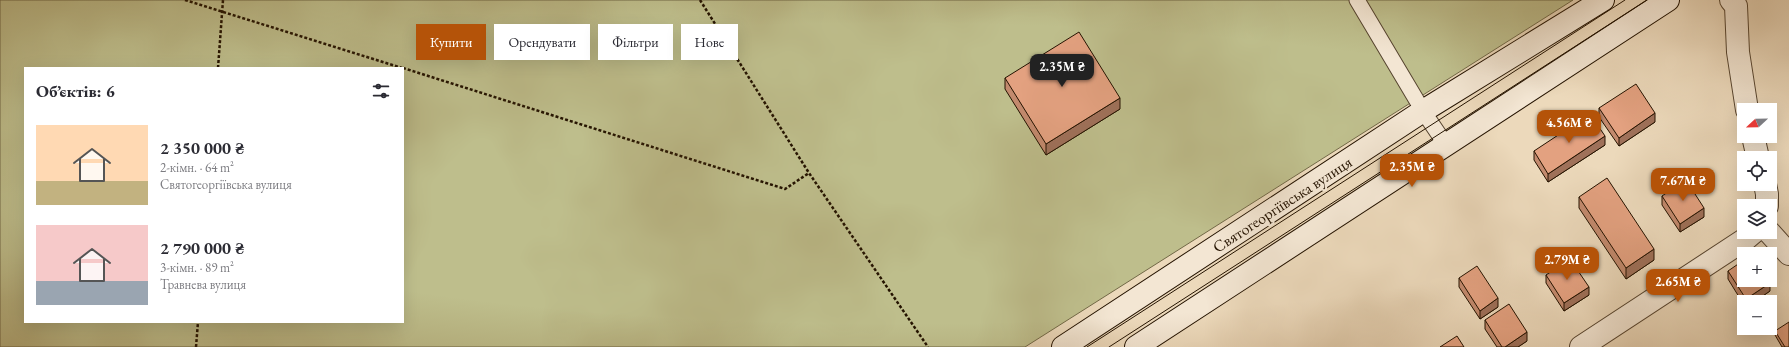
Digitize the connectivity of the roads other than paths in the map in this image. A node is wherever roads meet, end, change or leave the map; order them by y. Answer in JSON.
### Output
{"nodes":[{"id":1,"x":1358,"y":0,"type":"edge"},
{"id":2,"x":1603,"y":0,"type":"edge"},
{"id":3,"x":1668,"y":0,"type":"edge"},
{"id":4,"x":1731,"y":0,"type":"edge"},
{"id":5,"x":1747,"y":103,"type":"edge"},
{"id":6,"x":1423,"y":111,"type":"junction"},
{"id":7,"x":1446,"y":146,"type":"junction"},
{"id":8,"x":1745,"y":239,"type":"edge"},
{"id":9,"x":1775,"y":239,"type":"edge"},
{"id":10,"x":1789,"y":254,"type":"edge"},
{"id":11,"x":1063,"y":347,"type":"edge"},
{"id":12,"x":1136,"y":347,"type":"edge"},
{"id":13,"x":1581,"y":347,"type":"edge"}],
"edges":[{"from":1,"to":6,"type":"lane"},
{"from":2,"to":6,"type":"main road","name":"Святогеоргіївська вулиця"},
{"from":3,"to":7,"type":"main road"},
{"from":4,"to":5,"type":"main road"},
{"from":6,"to":7,"type":"lane"},
{"from":6,"to":11,"type":"main road","name":"Святогеоргіївська вулиця"},
{"from":7,"to":12,"type":"main road"},
{"from":8,"to":13,"type":"main road"},
{"from":9,"to":10,"type":"main road"}]}
